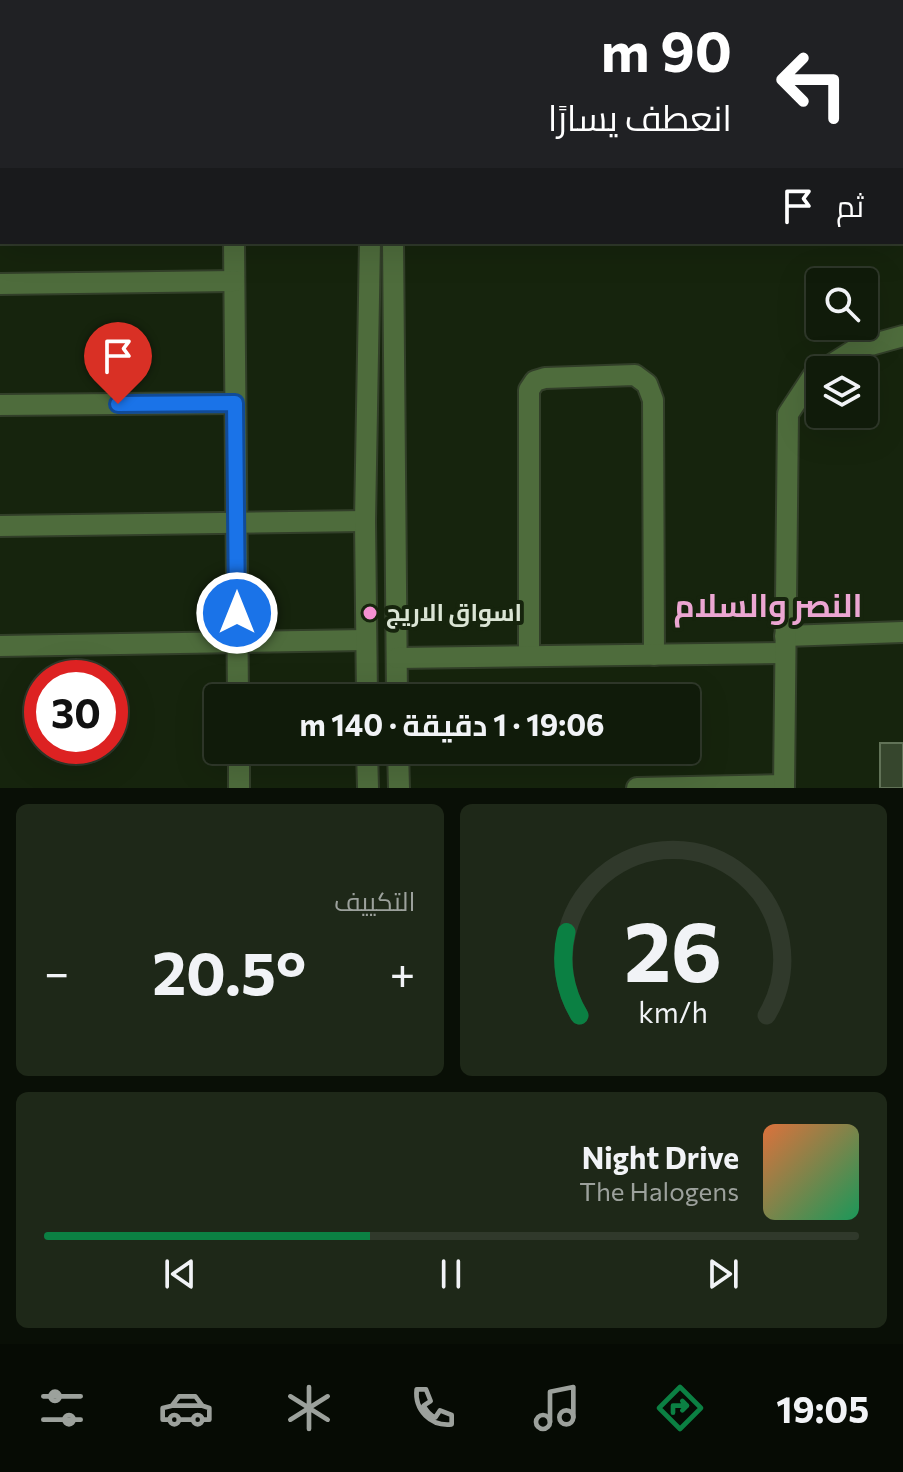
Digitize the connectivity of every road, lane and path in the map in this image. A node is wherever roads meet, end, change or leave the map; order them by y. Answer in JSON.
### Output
{"nodes":[{"id":1,"x":234,"y":244,"type":"edge"},
{"id":2,"x":370,"y":244,"type":"edge"},
{"id":3,"x":393,"y":244,"type":"edge"},
{"id":4,"x":234,"y":281,"type":"junction"},
{"id":5,"x":0,"y":284,"type":"edge"},
{"id":6,"x":903,"y":336,"type":"edge"},
{"id":7,"x":845,"y":356,"type":"edge"},
{"id":8,"x":806,"y":387,"type":"edge"},
{"id":9,"x":235,"y":403,"type":"junction"},
{"id":10,"x":0,"y":405,"type":"edge"},
{"id":11,"x":365,"y":521,"type":"junction"},
{"id":12,"x":237,"y":524,"type":"junction"},
{"id":13,"x":0,"y":526,"type":"edge"},
{"id":14,"x":903,"y":632,"type":"edge"},
{"id":15,"x":366,"y":640,"type":"junction"},
{"id":16,"x":238,"y":642,"type":"junction"},
{"id":17,"x":784,"y":644,"type":"junction"},
{"id":18,"x":0,"y":646,"type":"edge"},
{"id":19,"x":654,"y":655,"type":"junction"},
{"id":20,"x":529,"y":656,"type":"junction"},
{"id":21,"x":397,"y":658,"type":"junction"},
{"id":22,"x":238,"y":684,"type":"edge"},
{"id":23,"x":367,"y":684,"type":"edge"},
{"id":24,"x":397,"y":684,"type":"edge"},
{"id":25,"x":239,"y":764,"type":"edge"},
{"id":26,"x":367,"y":764,"type":"edge"},
{"id":27,"x":398,"y":764,"type":"edge"},
{"id":28,"x":784,"y":787,"type":"edge"},
{"id":29,"x":239,"y":788,"type":"edge"},
{"id":30,"x":368,"y":788,"type":"edge"},
{"id":31,"x":399,"y":788,"type":"edge"},
{"id":32,"x":637,"y":788,"type":"edge"},
{"id":33,"x":655,"y":788,"type":"edge"}],
"edges":[{"from":1,"to":4,"type":"street"},
{"from":2,"to":11,"type":"street"},
{"from":3,"to":21,"type":"street"},
{"from":4,"to":5,"type":"street"},
{"from":4,"to":9,"type":"street"},
{"from":6,"to":7,"type":"street"},
{"from":8,"to":17,"type":"street"},
{"from":9,"to":10,"type":"street"},
{"from":9,"to":12,"type":"street"},
{"from":11,"to":12,"type":"street"},
{"from":11,"to":15,"type":"street"},
{"from":12,"to":13,"type":"street"},
{"from":12,"to":16,"type":"street"},
{"from":14,"to":17,"type":"street"},
{"from":15,"to":16,"type":"street"},
{"from":15,"to":23,"type":"street"},
{"from":16,"to":18,"type":"street"},
{"from":16,"to":22,"type":"street"},
{"from":17,"to":19,"type":"street"},
{"from":17,"to":28,"type":"street"},
{"from":19,"to":20,"type":"street"},
{"from":19,"to":20,"type":"street"},
{"from":20,"to":21,"type":"street"},
{"from":21,"to":24,"type":"street"},
{"from":25,"to":29,"type":"street"},
{"from":26,"to":30,"type":"street"},
{"from":27,"to":31,"type":"street"},
{"from":28,"to":33,"type":"street"},
{"from":32,"to":33,"type":"street"}]}
